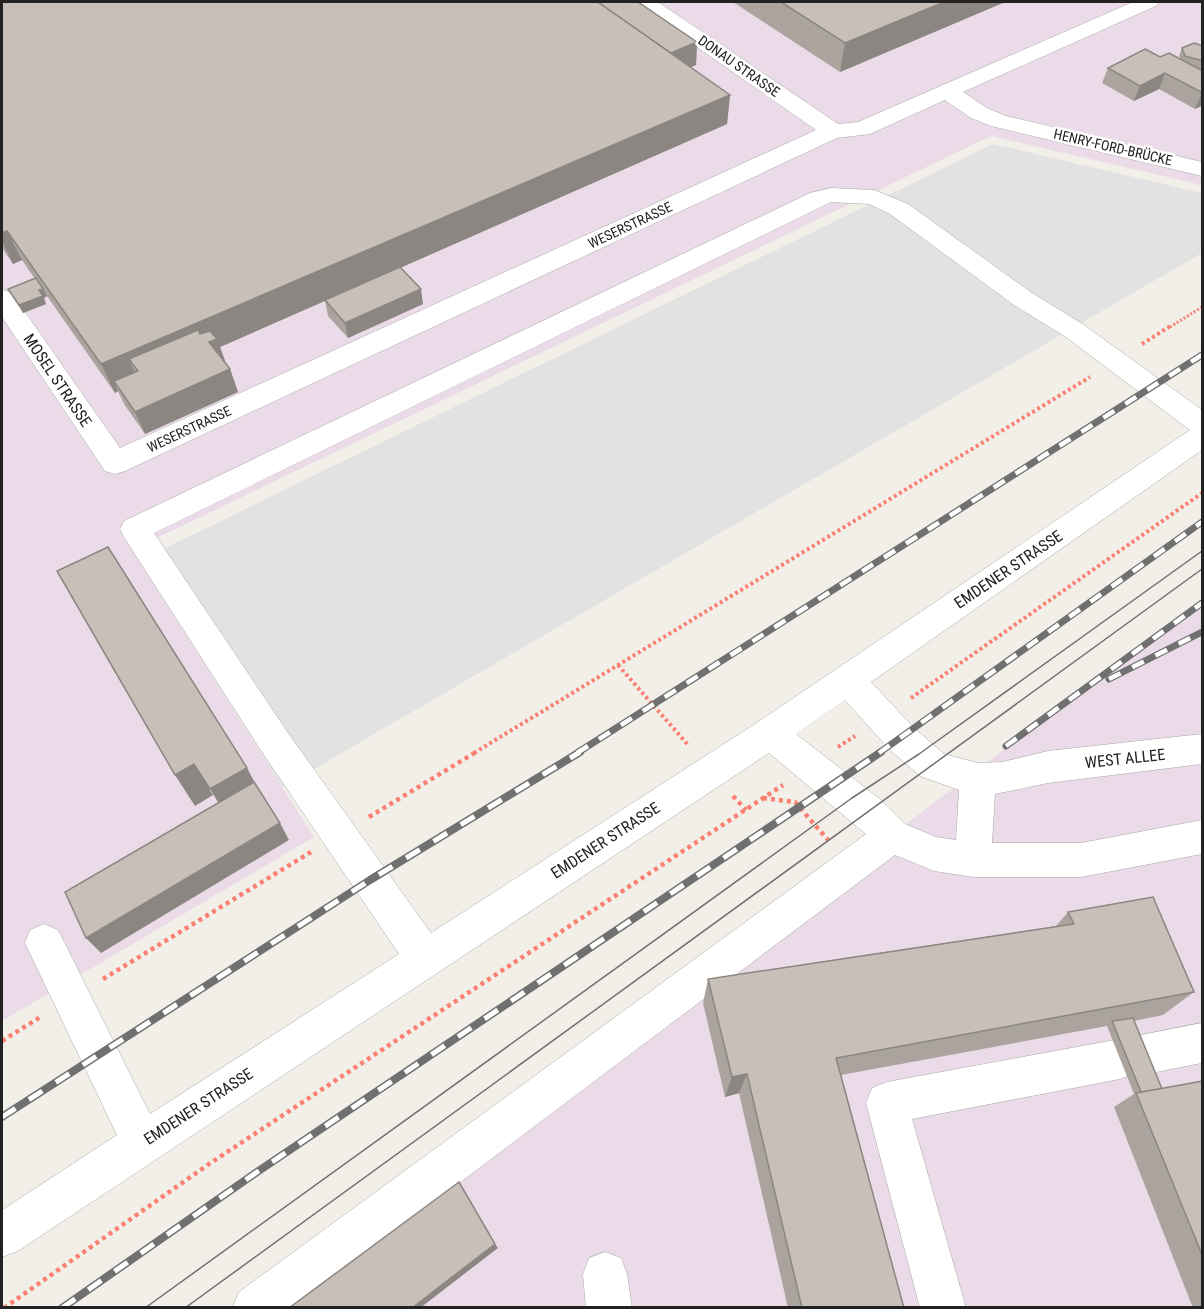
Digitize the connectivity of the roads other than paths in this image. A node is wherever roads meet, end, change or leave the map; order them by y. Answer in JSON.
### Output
{"nodes":[{"id":1,"x":645,"y":2,"type":"edge"},
{"id":2,"x":1149,"y":2,"type":"edge"},
{"id":3,"x":948,"y":92,"type":"junction"},
{"id":4,"x":832,"y":131,"type":"junction"},
{"id":5,"x":1203,"y":169,"type":"edge"},
{"id":6,"x":2,"y":298,"type":"edge"},
{"id":7,"x":1203,"y":424,"type":"edge"},
{"id":8,"x":1203,"y":436,"type":"edge"},
{"id":9,"x":115,"y":463,"type":"joint"},
{"id":10,"x":848,"y":680,"type":"junction"},
{"id":11,"x":770,"y":733,"type":"junction"},
{"id":12,"x":1203,"y":749,"type":"edge"},
{"id":13,"x":978,"y":779,"type":"junction"},
{"id":14,"x":892,"y":836,"type":"junction"},
{"id":15,"x":1203,"y":837,"type":"edge"},
{"id":16,"x":973,"y":860,"type":"junction"},
{"id":17,"x":44,"y":943,"type":"dead end"},
{"id":18,"x":425,"y":958,"type":"junction"},
{"id":19,"x":1203,"y":1043,"type":"edge"},
{"id":20,"x":142,"y":1142,"type":"junction"},
{"id":21,"x":2,"y":1235,"type":"edge"},
{"id":22,"x":255,"y":1308,"type":"edge"},
{"id":23,"x":943,"y":1308,"type":"edge"}],
"edges":[{"from":1,"to":4,"type":"street","name":"DONAU STRASSE"},
{"from":2,"to":3,"type":"street","name":"WESERSTRASSE"},
{"from":3,"to":4,"type":"street","name":"WESERSTRASSE"},
{"from":3,"to":5,"type":"street","name":"HENRY-FORD-BRÜCKE"},
{"from":4,"to":9,"type":"street","name":"WESERSTRASSE"},
{"from":6,"to":9,"type":"street","name":"MOSEL STRASSE"},
{"from":7,"to":18,"type":"street"},
{"from":8,"to":10,"type":"street","name":"EMDENER STRASSE"},
{"from":10,"to":11,"type":"street","name":"EMDENER STRASSE"},
{"from":10,"to":13,"type":"street","name":"WEST ALLEE"},
{"from":11,"to":14,"type":"street"},
{"from":11,"to":18,"type":"street","name":"EMDENER STRASSE"},
{"from":12,"to":13,"type":"street","name":"WEST ALLEE"},
{"from":13,"to":16,"type":"street"},
{"from":14,"to":16,"type":"street"},
{"from":14,"to":22,"type":"street"},
{"from":15,"to":16,"type":"street"},
{"from":17,"to":20,"type":"street"},
{"from":18,"to":20,"type":"street","name":"EMDENER STRASSE"},
{"from":19,"to":23,"type":"street"},
{"from":20,"to":21,"type":"street","name":"EMDENER STRASSE"}]}
